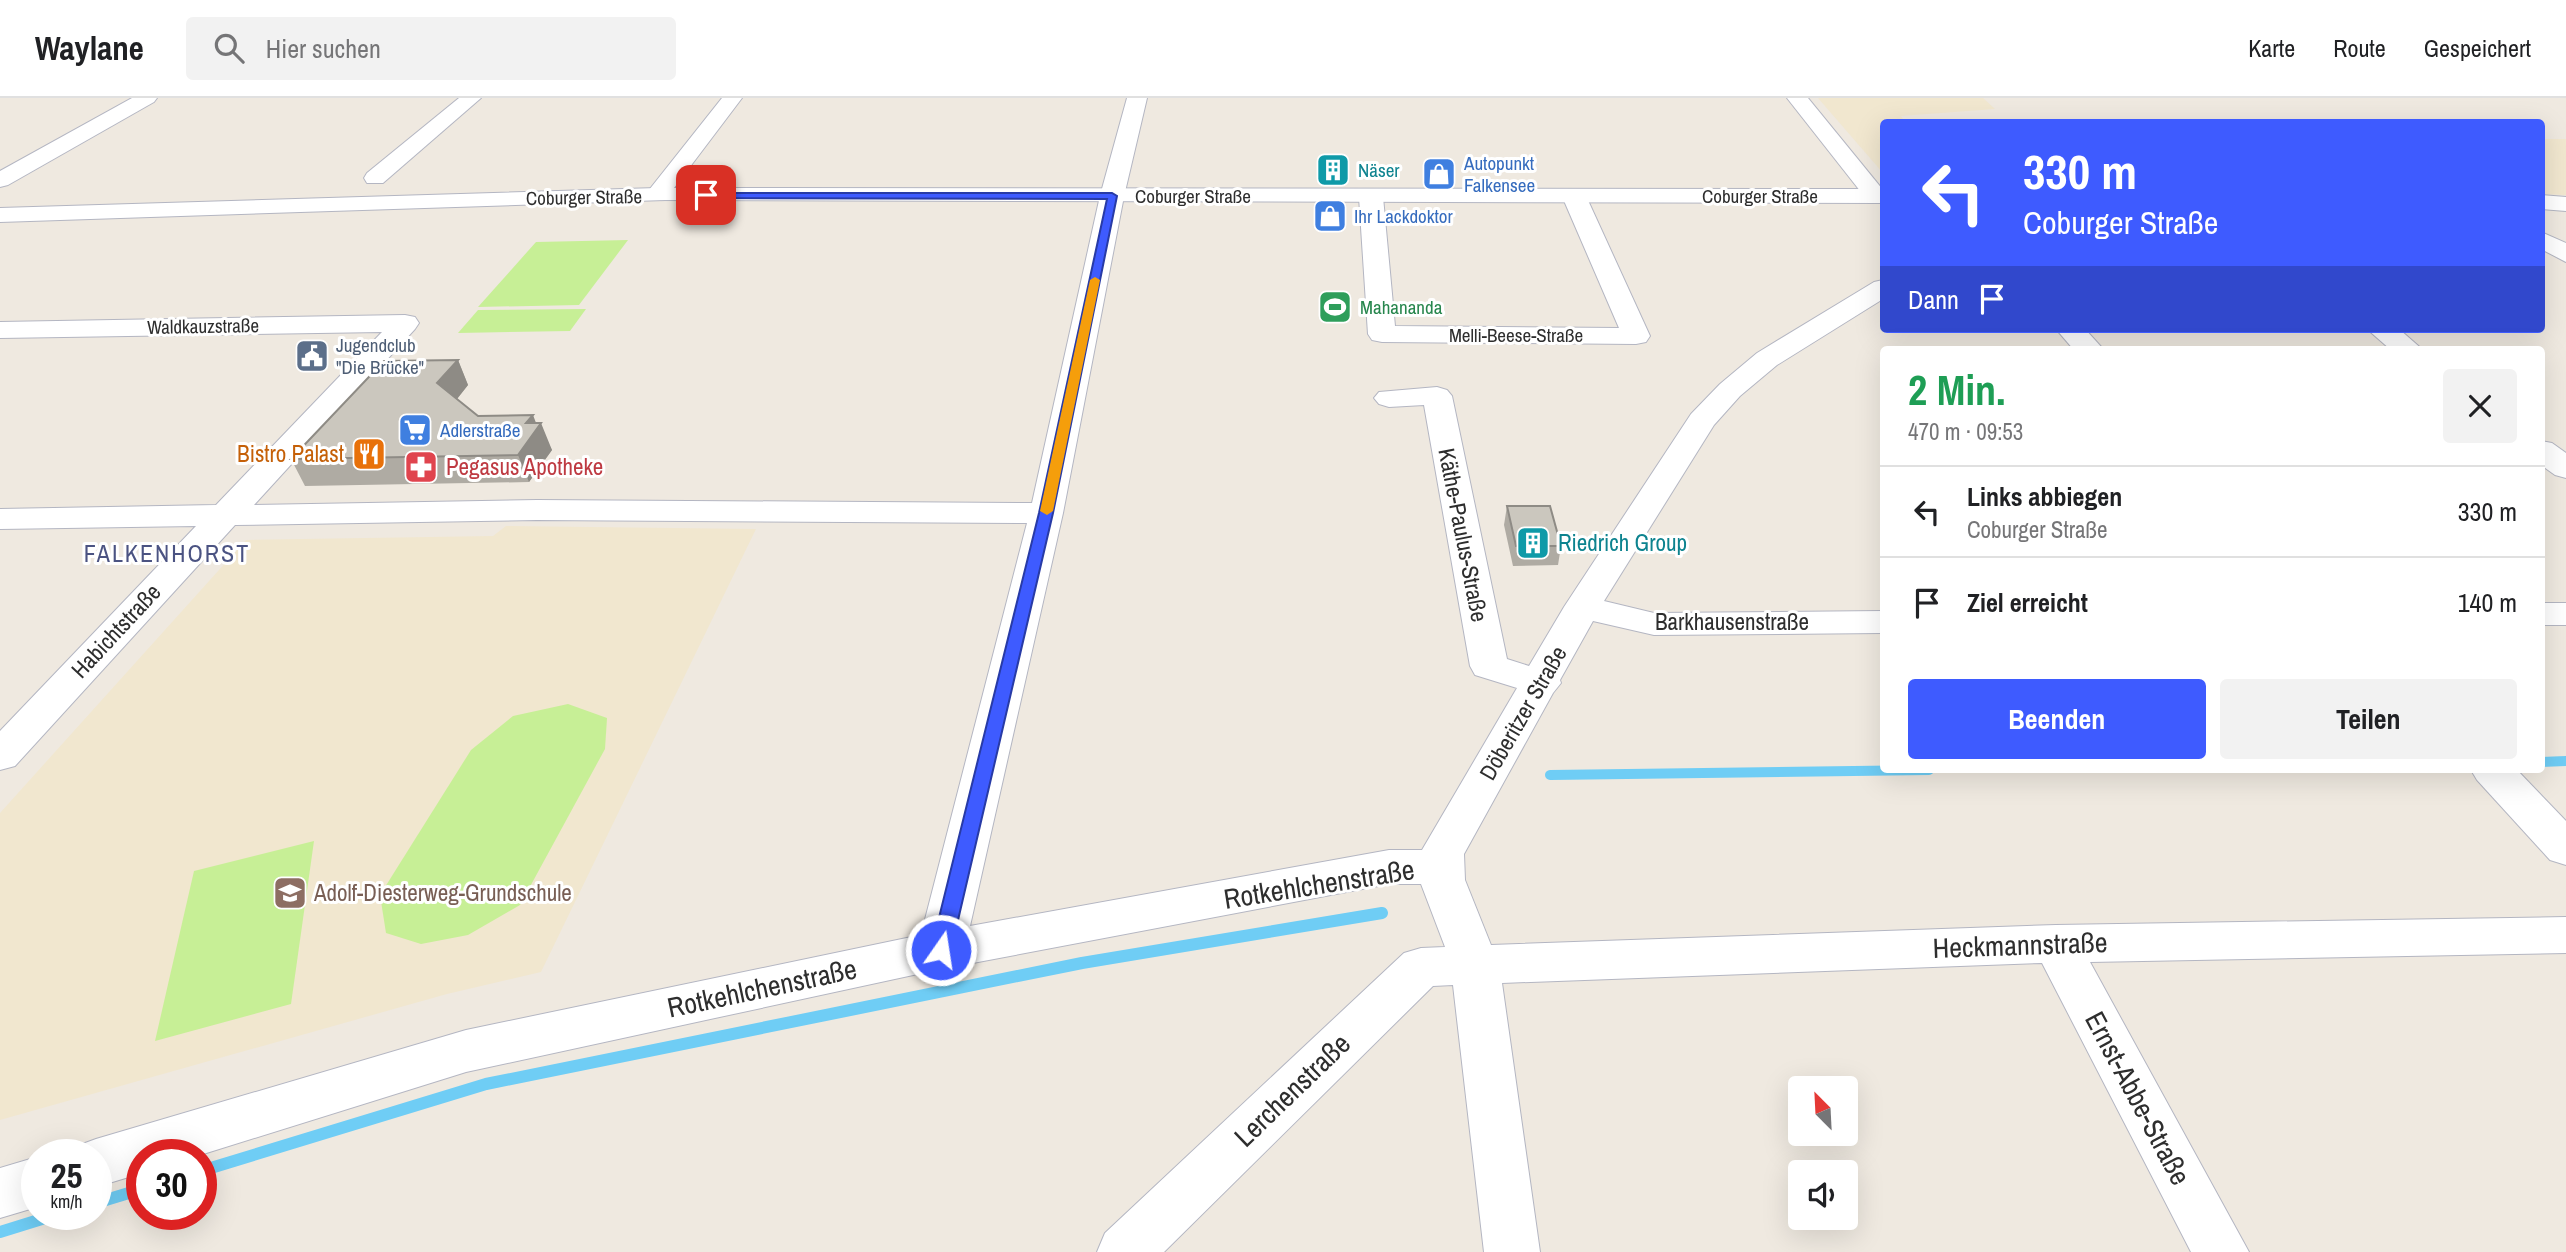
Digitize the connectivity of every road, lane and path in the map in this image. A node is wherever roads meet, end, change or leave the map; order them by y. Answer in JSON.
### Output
{"nodes":[{"id":1,"x":147,"y":98,"type":"edge"},
{"id":2,"x":471,"y":98,"type":"edge"},
{"id":3,"x":732,"y":98,"type":"edge"},
{"id":4,"x":1137,"y":98,"type":"edge"},
{"id":5,"x":1797,"y":98,"type":"edge"},
{"id":6,"x":375,"y":178,"type":"dead end"},
{"id":7,"x":0,"y":180,"type":"edge"},
{"id":8,"x":657,"y":195,"type":"junction"},
{"id":9,"x":1112,"y":196,"type":"junction"},
{"id":10,"x":1574,"y":196,"type":"junction"},
{"id":11,"x":1879,"y":196,"type":"edge"},
{"id":12,"x":1371,"y":197,"type":"junction"},
{"id":13,"x":2545,"y":202,"type":"edge"},
{"id":14,"x":2566,"y":204,"type":"edge"},
{"id":15,"x":0,"y":215,"type":"edge"},
{"id":16,"x":2545,"y":241,"type":"edge"},
{"id":17,"x":2566,"y":254,"type":"edge"},
{"id":18,"x":1880,"y":290,"type":"edge"},
{"id":19,"x":405,"y":323,"type":"joint"},
{"id":20,"x":0,"y":330,"type":"edge"},
{"id":21,"x":2074,"y":333,"type":"edge"},
{"id":22,"x":2386,"y":333,"type":"edge"},
{"id":23,"x":2086,"y":346,"type":"edge"},
{"id":24,"x":2404,"y":346,"type":"edge"},
{"id":25,"x":1389,"y":398,"type":"dead end"},
{"id":26,"x":2545,"y":453,"type":"edge"},
{"id":27,"x":2566,"y":468,"type":"edge"},
{"id":28,"x":1046,"y":513,"type":"junction"},
{"id":29,"x":227,"y":514,"type":"junction"},
{"id":30,"x":0,"y":519,"type":"edge"},
{"id":31,"x":1583,"y":607,"type":"junction"},
{"id":32,"x":2545,"y":614,"type":"edge"},
{"id":33,"x":2566,"y":614,"type":"edge"},
{"id":34,"x":1880,"y":622,"type":"edge"},
{"id":35,"x":1542,"y":682,"type":"junction"},
{"id":36,"x":0,"y":756,"type":"edge"},
{"id":37,"x":2495,"y":773,"type":"edge"},
{"id":38,"x":2566,"y":849,"type":"edge"},
{"id":39,"x":1440,"y":867,"type":"junction"},
{"id":40,"x":2566,"y":935,"type":"edge"},
{"id":41,"x":2056,"y":944,"type":"junction"},
{"id":42,"x":941,"y":950,"type":"junction"},
{"id":43,"x":1475,"y":964,"type":"junction"},
{"id":44,"x":112,"y":1158,"type":"edge"},
{"id":45,"x":21,"y":1186,"type":"edge"},
{"id":46,"x":0,"y":1193,"type":"edge"},
{"id":47,"x":1125,"y":1252,"type":"edge"},
{"id":48,"x":1512,"y":1252,"type":"edge"},
{"id":49,"x":2221,"y":1252,"type":"edge"}],
"edges":[{"from":1,"to":7,"type":"street"},
{"from":2,"to":6,"type":"street"},
{"from":3,"to":8,"type":"street"},
{"from":4,"to":9,"type":"street"},
{"from":5,"to":11,"type":"street"},
{"from":8,"to":9,"type":"street","name":"Coburger Straße"},
{"from":8,"to":15,"type":"street","name":"Coburger Straße"},
{"from":9,"to":12,"type":"street","name":"Coburger Straße"},
{"from":9,"to":28,"type":"street"},
{"from":10,"to":11,"type":"street","name":"Coburger Straße"},
{"from":10,"to":12,"type":"street","name":"Coburger Straße"},
{"from":10,"to":12,"type":"street","name":"Melli-Beese-Straße"},
{"from":13,"to":14,"type":"street"},
{"from":16,"to":17,"type":"street"},
{"from":18,"to":31,"type":"street","name":"Döberitzer Straße"},
{"from":19,"to":20,"type":"street","name":"Waldkauzstraße"},
{"from":19,"to":29,"type":"street","name":"Habichtstraße"},
{"from":21,"to":23,"type":"street"},
{"from":22,"to":24,"type":"street"},
{"from":25,"to":35,"type":"street","name":"Käthe-Paulus-Straße"},
{"from":26,"to":27,"type":"street"},
{"from":28,"to":29,"type":"street"},
{"from":28,"to":42,"type":"street"},
{"from":29,"to":30,"type":"street"},
{"from":29,"to":36,"type":"street","name":"Habichtstraße"},
{"from":31,"to":34,"type":"street","name":"Barkhausenstraße"},
{"from":31,"to":35,"type":"street","name":"Döberitzer Straße"},
{"from":32,"to":33,"type":"street"},
{"from":35,"to":39,"type":"street","name":"Döberitzer Straße"},
{"from":37,"to":38,"type":"street"},
{"from":39,"to":42,"type":"street","name":"Rotkehlchenstraße"},
{"from":39,"to":43,"type":"street"},
{"from":40,"to":41,"type":"street","name":"Heckmannstraße"},
{"from":41,"to":43,"type":"street","name":"Heckmannstraße"},
{"from":41,"to":49,"type":"street","name":"Ernst-Abbe-Straße"},
{"from":42,"to":44,"type":"street","name":"Rotkehlchenstraße"},
{"from":43,"to":47,"type":"street","name":"Lerchenstraße"},
{"from":43,"to":48,"type":"street"},
{"from":45,"to":46,"type":"street"}]}
